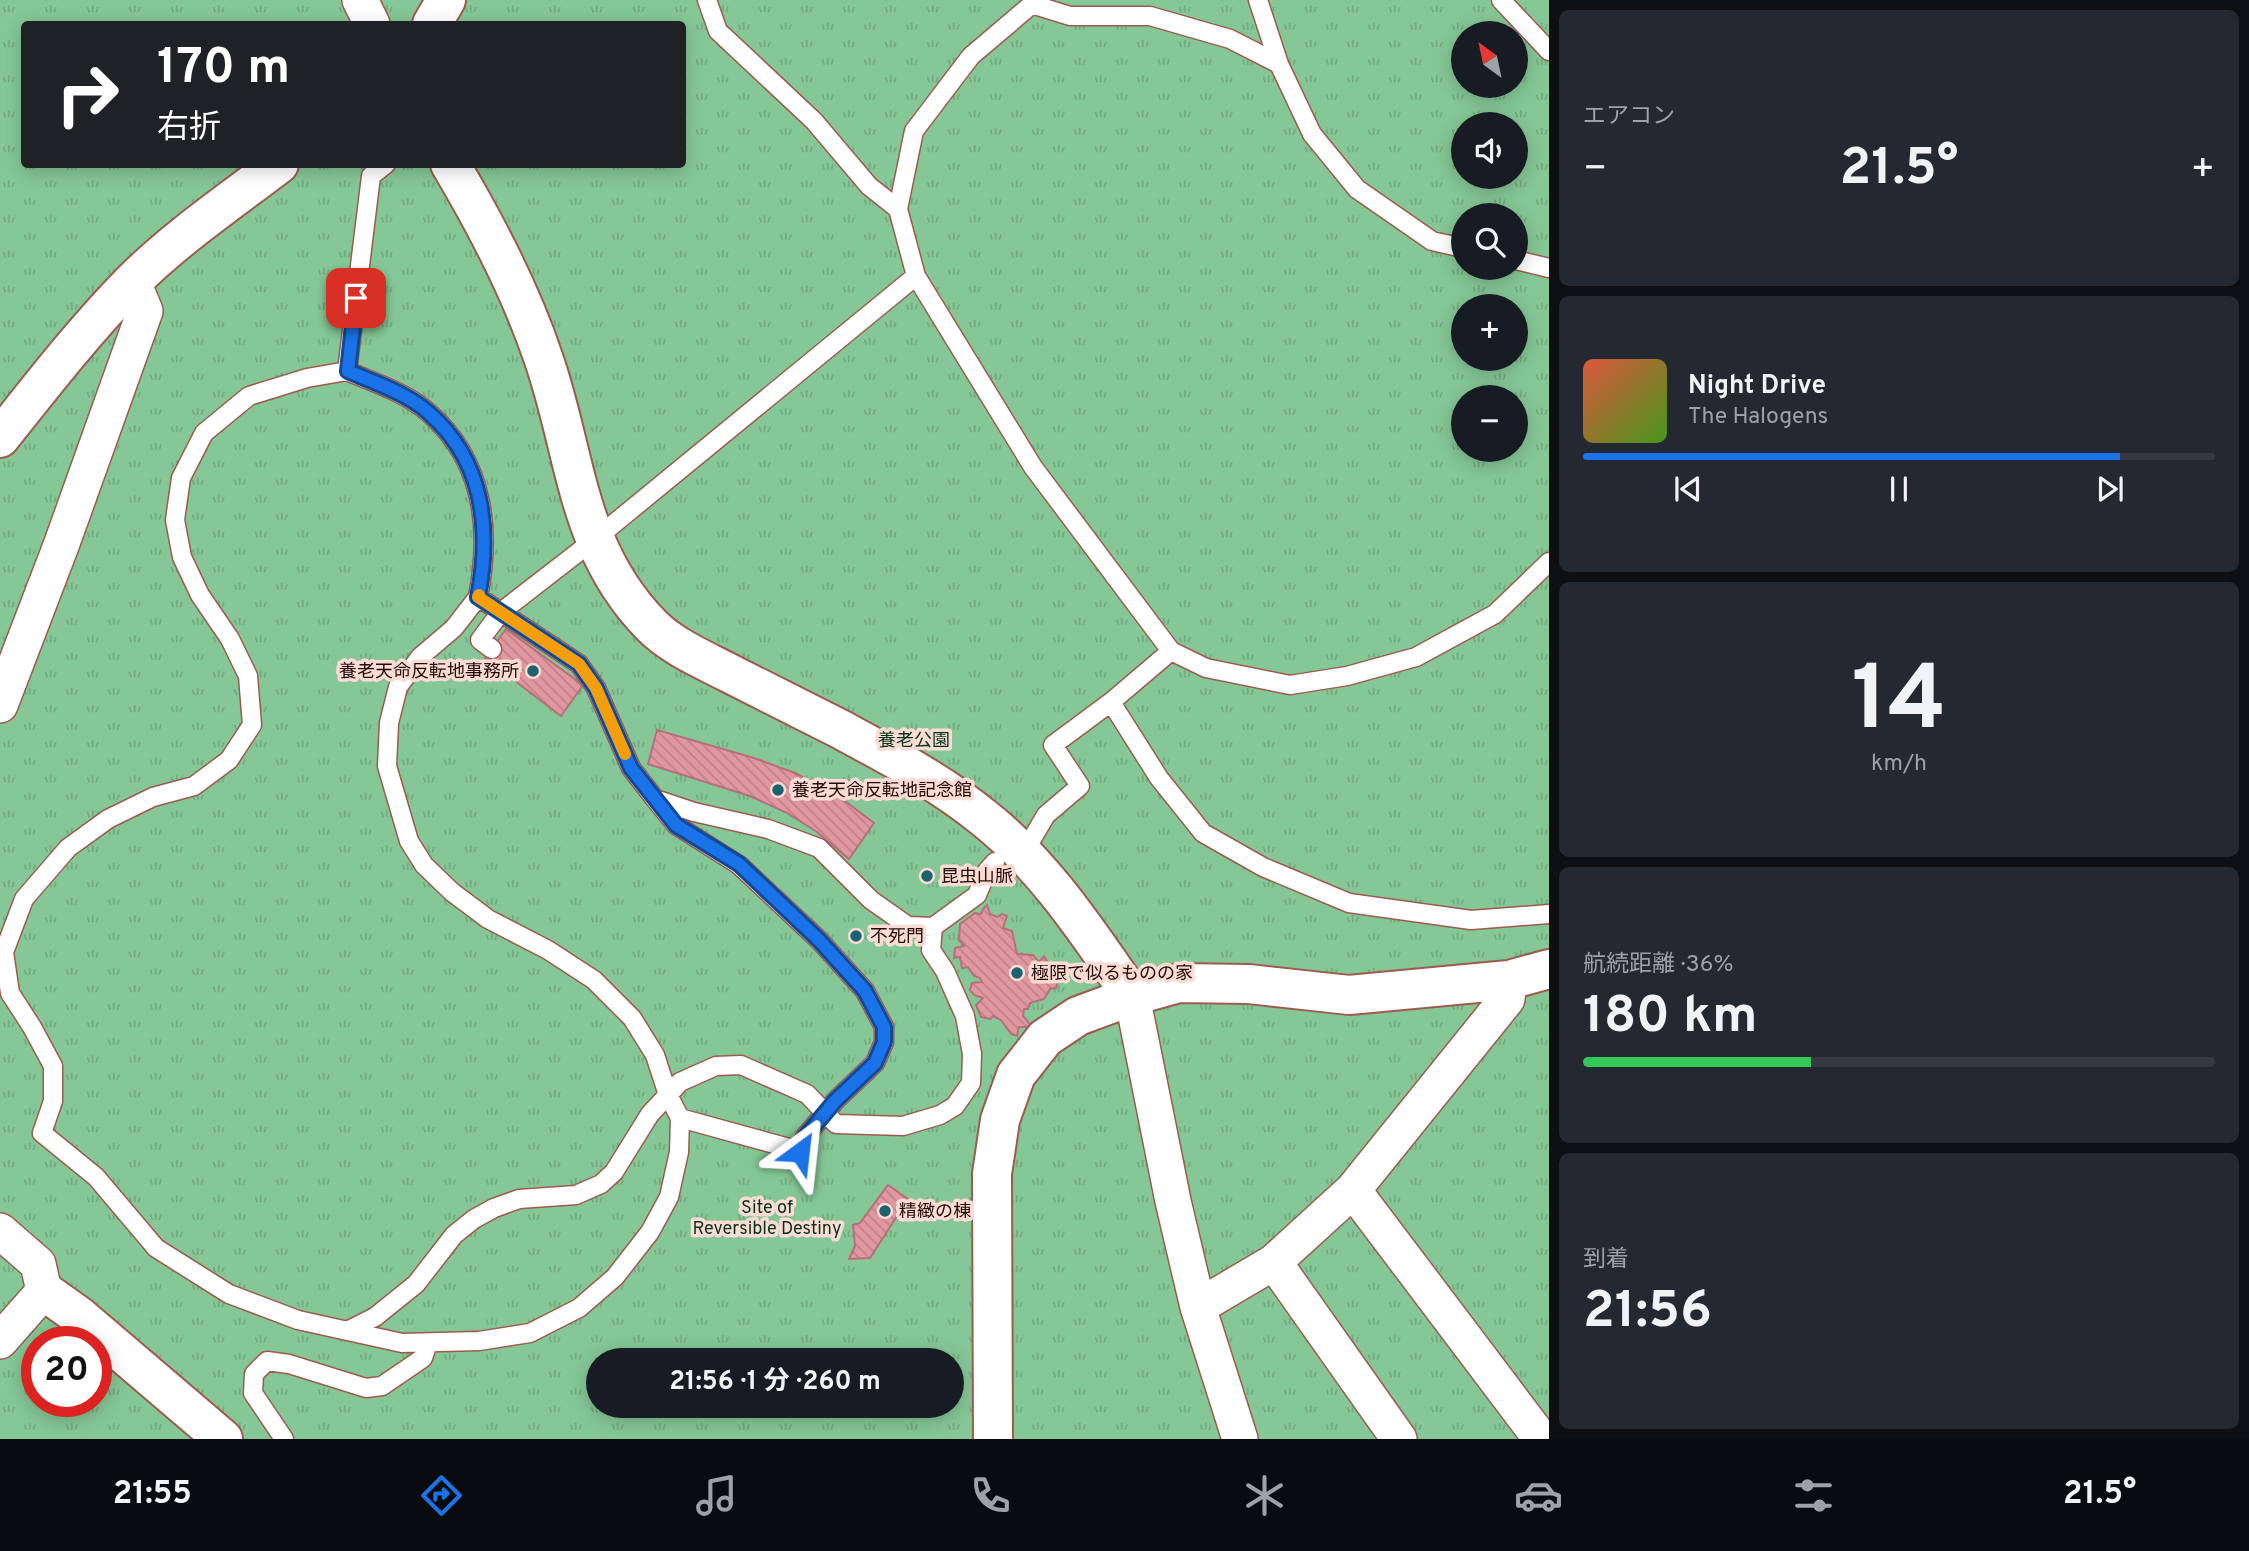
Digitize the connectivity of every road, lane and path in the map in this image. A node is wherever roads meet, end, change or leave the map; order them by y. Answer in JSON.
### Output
{"nodes":[{"id":1,"x":360,"y":0,"type":"edge"},
{"id":2,"x":446,"y":0,"type":"edge"},
{"id":3,"x":707,"y":0,"type":"edge"},
{"id":4,"x":1258,"y":0,"type":"edge"},
{"id":5,"x":1501,"y":0,"type":"edge"},
{"id":6,"x":1034,"y":2,"type":"edge"},
{"id":7,"x":370,"y":21,"type":"edge"},
{"id":8,"x":434,"y":21,"type":"edge"},
{"id":9,"x":1549,"y":51,"type":"edge"},
{"id":10,"x":1279,"y":64,"type":"junction"},
{"id":11,"x":274,"y":168,"type":"edge"},
{"id":12,"x":381,"y":168,"type":"edge"},
{"id":13,"x":452,"y":168,"type":"edge"},
{"id":14,"x":898,"y":209,"type":"junction"},
{"id":15,"x":1451,"y":245,"type":"edge"},
{"id":16,"x":1528,"y":263,"type":"edge"},
{"id":17,"x":1549,"y":268,"type":"edge"},
{"id":18,"x":916,"y":276,"type":"junction"},
{"id":19,"x":133,"y":282,"type":"junction"},
{"id":20,"x":348,"y":371,"type":"junction"},
{"id":21,"x":0,"y":438,"type":"edge"},
{"id":22,"x":594,"y":540,"type":"junction"},
{"id":23,"x":1549,"y":562,"type":"edge"},
{"id":24,"x":478,"y":597,"type":"junction"},
{"id":25,"x":501,"y":612,"type":"junction"},
{"id":26,"x":512,"y":634,"type":"dead end"},
{"id":27,"x":541,"y":637,"type":"junction"},
{"id":28,"x":492,"y":649,"type":"dead end"},
{"id":29,"x":1171,"y":651,"type":"junction"},
{"id":30,"x":1111,"y":702,"type":"junction"},
{"id":31,"x":0,"y":705,"type":"edge"},
{"id":32,"x":655,"y":799,"type":"junction"},
{"id":33,"x":1009,"y":858,"type":"junction"},
{"id":34,"x":1549,"y":914,"type":"edge"},
{"id":35,"x":933,"y":927,"type":"junction"},
{"id":36,"x":1549,"y":969,"type":"edge"},
{"id":37,"x":1509,"y":979,"type":"junction"},
{"id":38,"x":1132,"y":996,"type":"junction"},
{"id":39,"x":668,"y":1096,"type":"junction"},
{"id":40,"x":826,"y":1112,"type":"junction"},
{"id":41,"x":680,"y":1118,"type":"junction"},
{"id":42,"x":1353,"y":1190,"type":"junction"},
{"id":43,"x":0,"y":1231,"type":"edge"},
{"id":44,"x":1274,"y":1262,"type":"junction"},
{"id":45,"x":44,"y":1291,"type":"junction"},
{"id":46,"x":1198,"y":1307,"type":"junction"},
{"id":47,"x":347,"y":1331,"type":"junction"},
{"id":48,"x":0,"y":1341,"type":"edge"},
{"id":49,"x":428,"y":1343,"type":"junction"},
{"id":50,"x":223,"y":1439,"type":"edge"},
{"id":51,"x":284,"y":1439,"type":"edge"},
{"id":52,"x":993,"y":1439,"type":"edge"},
{"id":53,"x":1240,"y":1439,"type":"edge"},
{"id":54,"x":1399,"y":1439,"type":"edge"},
{"id":55,"x":1541,"y":1439,"type":"edge"}],
"edges":[{"from":1,"to":7,"type":"street"},
{"from":2,"to":8,"type":"street"},
{"from":3,"to":14,"type":"lane"},
{"from":4,"to":10,"type":"lane"},
{"from":5,"to":9,"type":"lane"},
{"from":6,"to":10,"type":"lane"},
{"from":6,"to":14,"type":"lane"},
{"from":10,"to":15,"type":"lane"},
{"from":11,"to":19,"type":"street"},
{"from":12,"to":20,"type":"lane"},
{"from":13,"to":22,"type":"street"},
{"from":14,"to":18,"type":"lane"},
{"from":16,"to":17,"type":"lane"},
{"from":18,"to":22,"type":"lane"},
{"from":18,"to":29,"type":"lane"},
{"from":19,"to":21,"type":"street"},
{"from":19,"to":31,"type":"street"},
{"from":20,"to":24,"type":"lane"},
{"from":20,"to":47,"type":"lane"},
{"from":22,"to":25,"type":"lane"},
{"from":22,"to":33,"type":"street"},
{"from":23,"to":29,"type":"lane"},
{"from":24,"to":25,"type":"lane"},
{"from":24,"to":39,"type":"lane"},
{"from":25,"to":27,"type":"lane"},
{"from":25,"to":28,"type":"lane"},
{"from":26,"to":27,"type":"lane"},
{"from":27,"to":32,"type":"lane"},
{"from":29,"to":30,"type":"lane"},
{"from":30,"to":33,"type":"lane"},
{"from":30,"to":34,"type":"lane"},
{"from":32,"to":35,"type":"lane"},
{"from":32,"to":40,"type":"lane"},
{"from":33,"to":35,"type":"lane"},
{"from":33,"to":38,"type":"street"},
{"from":35,"to":40,"type":"lane"},
{"from":36,"to":37,"type":"street"},
{"from":37,"to":38,"type":"street"},
{"from":37,"to":42,"type":"street"},
{"from":38,"to":46,"type":"street"},
{"from":38,"to":52,"type":"street"},
{"from":39,"to":40,"type":"lane"},
{"from":39,"to":41,"type":"lane"},
{"from":39,"to":47,"type":"lane"},
{"from":40,"to":41,"type":"lane"},
{"from":41,"to":49,"type":"lane"},
{"from":42,"to":44,"type":"street"},
{"from":42,"to":55,"type":"street"},
{"from":43,"to":45,"type":"street"},
{"from":44,"to":46,"type":"street"},
{"from":44,"to":54,"type":"street"},
{"from":45,"to":48,"type":"street"},
{"from":45,"to":50,"type":"street"},
{"from":46,"to":53,"type":"street"},
{"from":47,"to":49,"type":"lane"},
{"from":49,"to":51,"type":"lane"}]}
